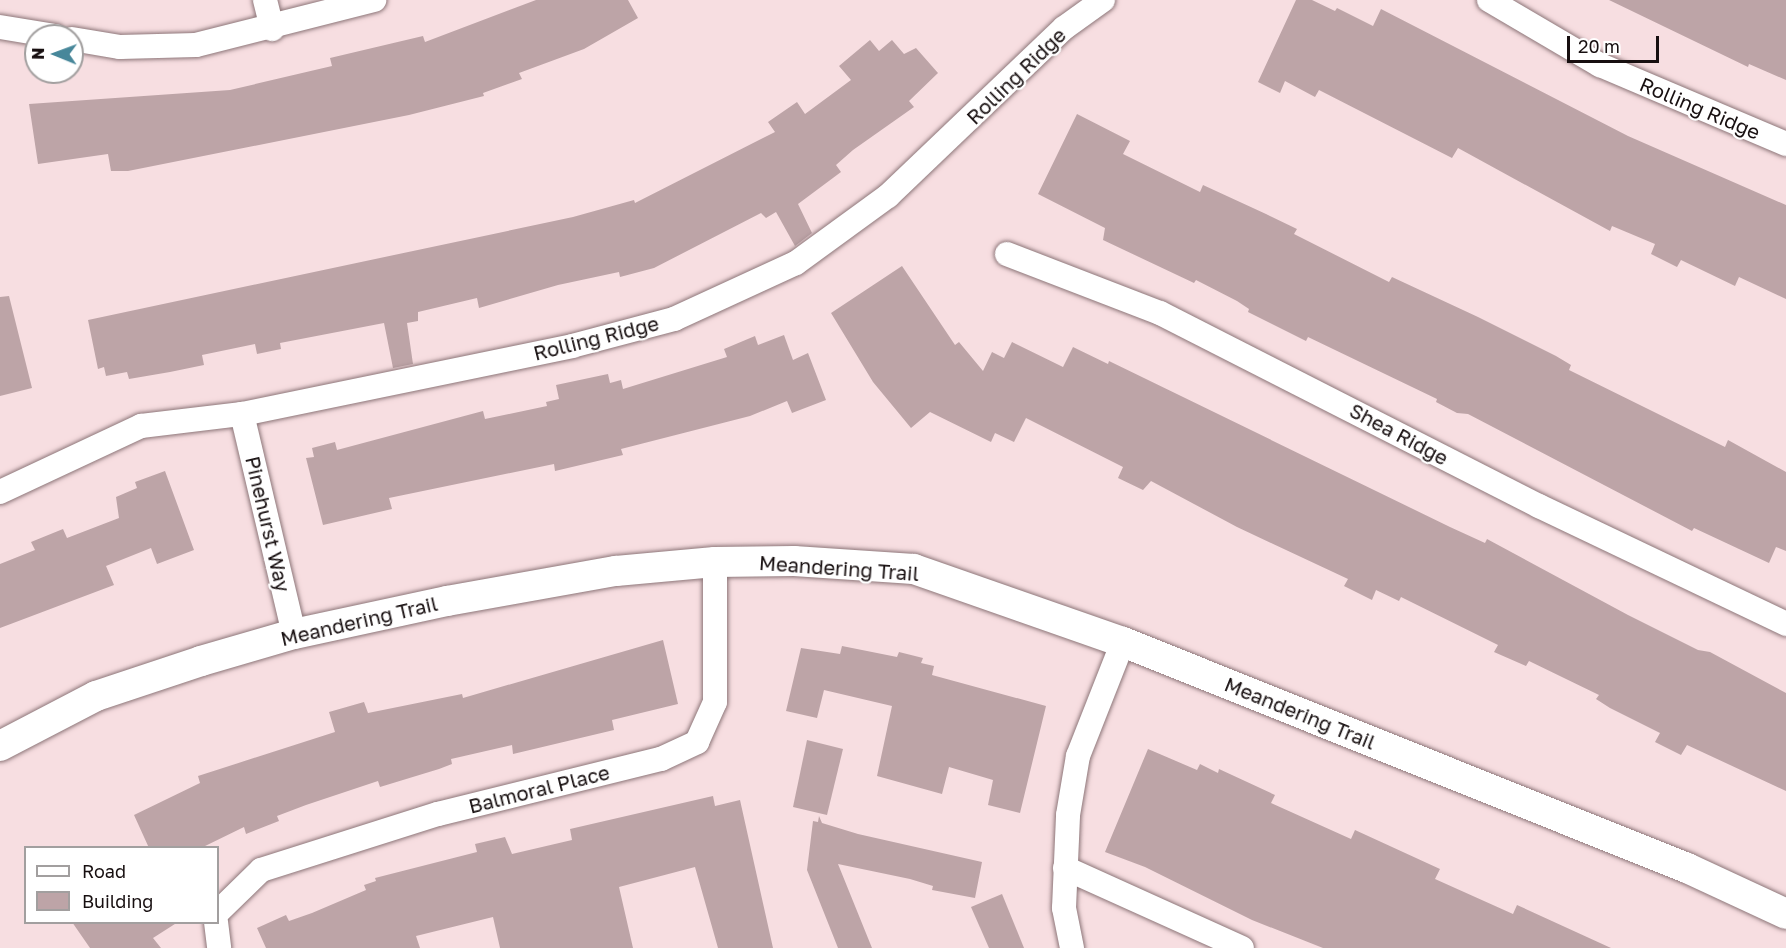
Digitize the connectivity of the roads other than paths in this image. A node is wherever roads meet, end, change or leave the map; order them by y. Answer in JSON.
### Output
{"nodes":[{"id":1,"x":265,"y":0,"type":"edge"},
{"id":2,"x":375,"y":0,"type":"edge"},
{"id":3,"x":1103,"y":0,"type":"edge"},
{"id":4,"x":1489,"y":0,"type":"edge"},
{"id":5,"x":0,"y":27,"type":"edge"},
{"id":6,"x":272,"y":29,"type":"junction"},
{"id":7,"x":24,"y":31,"type":"edge"},
{"id":8,"x":84,"y":41,"type":"edge"},
{"id":9,"x":1786,"y":144,"type":"edge"},
{"id":10,"x":1008,"y":254,"type":"dead end"},
{"id":11,"x":242,"y":414,"type":"junction"},
{"id":12,"x":0,"y":492,"type":"edge"},
{"id":13,"x":715,"y":562,"type":"junction"},
{"id":14,"x":1786,"y":624,"type":"edge"},
{"id":15,"x":294,"y":634,"type":"junction"},
{"id":16,"x":1123,"y":642,"type":"junction"},
{"id":17,"x":0,"y":746,"type":"edge"},
{"id":18,"x":1065,"y":868,"type":"junction"},
{"id":19,"x":219,"y":911,"type":"edge"},
{"id":20,"x":1786,"y":914,"type":"edge"},
{"id":21,"x":216,"y":924,"type":"edge"},
{"id":22,"x":219,"y":948,"type":"edge"},
{"id":23,"x":1072,"y":948,"type":"edge"},
{"id":24,"x":1242,"y":948,"type":"edge"}],
"edges":[{"from":1,"to":6,"type":"street"},
{"from":2,"to":6,"type":"street"},
{"from":3,"to":11,"type":"street","name":"Rolling Ridge"},
{"from":4,"to":9,"type":"street","name":"Rolling Ridge"},
{"from":5,"to":7,"type":"street"},
{"from":6,"to":8,"type":"street"},
{"from":10,"to":14,"type":"street","name":"Shea Ridge"},
{"from":11,"to":12,"type":"street","name":"Rolling Ridge"},
{"from":11,"to":15,"type":"street","name":"Pinehurst Way"},
{"from":13,"to":15,"type":"street","name":"Meandering Trail"},
{"from":13,"to":16,"type":"street","name":"Meandering Trail"},
{"from":13,"to":19,"type":"street","name":"Balmoral Place"},
{"from":15,"to":17,"type":"street","name":"Meandering Trail"},
{"from":16,"to":18,"type":"street"},
{"from":16,"to":20,"type":"street","name":"Meandering Trail"},
{"from":18,"to":23,"type":"street"},
{"from":18,"to":24,"type":"street"},
{"from":21,"to":22,"type":"street"}]}
